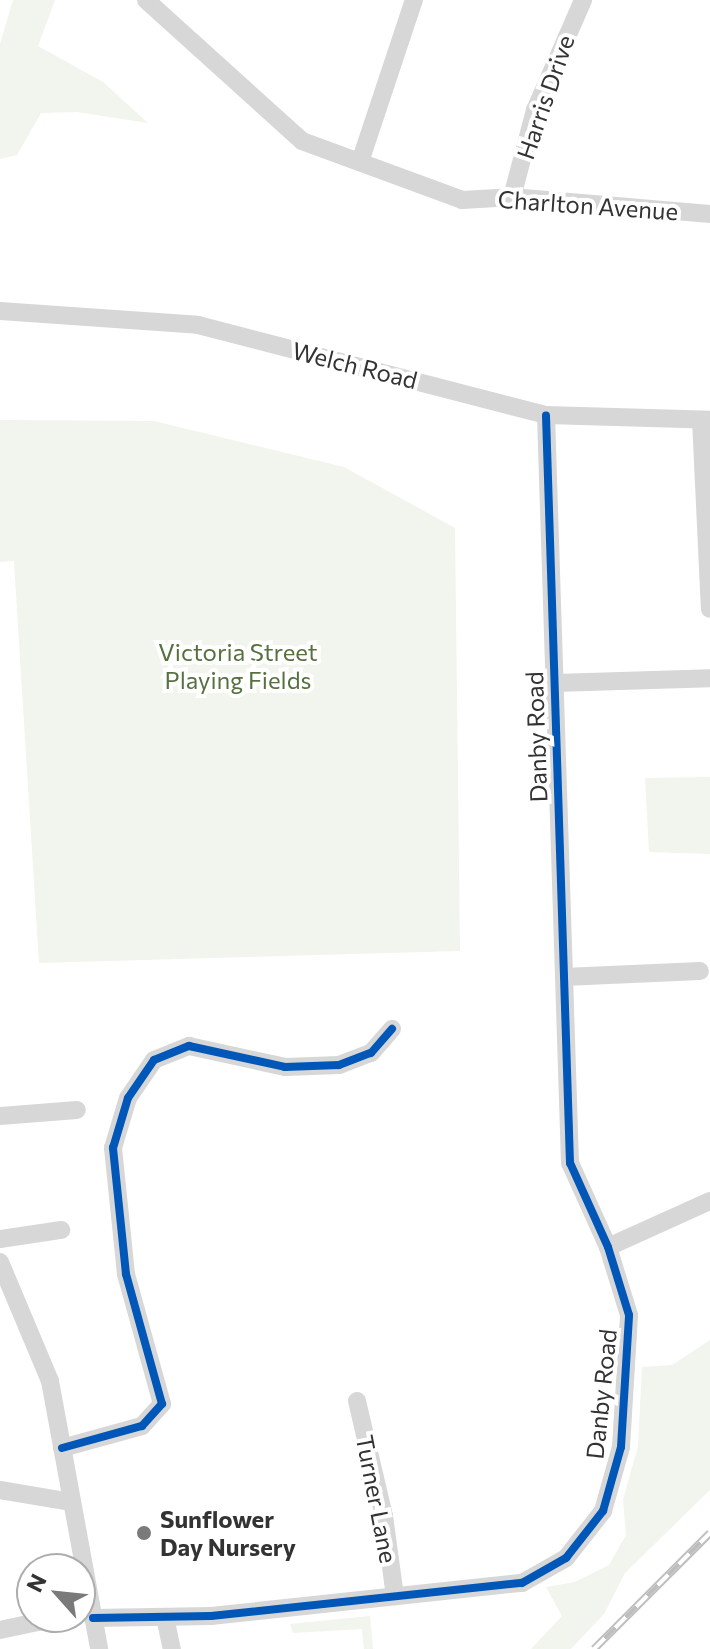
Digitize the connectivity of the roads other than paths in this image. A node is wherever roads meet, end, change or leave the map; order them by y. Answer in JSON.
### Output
{"nodes":[{"id":1,"x":146,"y":0,"type":"edge"},
{"id":2,"x":414,"y":0,"type":"edge"},
{"id":3,"x":583,"y":0,"type":"edge"},
{"id":4,"x":360,"y":162,"type":"junction"},
{"id":5,"x":512,"y":197,"type":"junction"},
{"id":6,"x":710,"y":214,"type":"edge"},
{"id":7,"x":0,"y":311,"type":"edge"},
{"id":8,"x":546,"y":415,"type":"junction"},
{"id":9,"x":705,"y":420,"type":"edge"},
{"id":10,"x":710,"y":609,"type":"edge"},
{"id":11,"x":710,"y":678,"type":"edge"},
{"id":12,"x":555,"y":683,"type":"junction"},
{"id":13,"x":700,"y":971,"type":"dead end"},
{"id":14,"x":564,"y":977,"type":"junction"},
{"id":15,"x":392,"y":1029,"type":"dead end"},
{"id":16,"x":77,"y":1110,"type":"dead end"},
{"id":17,"x":0,"y":1116,"type":"edge"},
{"id":18,"x":710,"y":1201,"type":"edge"},
{"id":19,"x":61,"y":1230,"type":"dead end"},
{"id":20,"x":0,"y":1239,"type":"edge"},
{"id":21,"x":608,"y":1247,"type":"junction"},
{"id":22,"x":0,"y":1262,"type":"edge"},
{"id":23,"x":357,"y":1401,"type":"dead end"},
{"id":24,"x":62,"y":1448,"type":"junction"},
{"id":25,"x":0,"y":1490,"type":"edge"},
{"id":26,"x":72,"y":1502,"type":"junction"},
{"id":27,"x":79,"y":1553,"type":"edge"},
{"id":28,"x":395,"y":1596,"type":"junction"},
{"id":29,"x":96,"y":1614,"type":"edge"},
{"id":30,"x":165,"y":1617,"type":"junction"},
{"id":31,"x":172,"y":1649,"type":"edge"}],
"edges":[{"from":1,"to":4,"type":"street","name":"Charlton Avenue"},
{"from":2,"to":4,"type":"street"},
{"from":3,"to":5,"type":"street","name":"Harris Drive"},
{"from":4,"to":5,"type":"street","name":"Charlton Avenue"},
{"from":5,"to":6,"type":"street","name":"Charlton Avenue"},
{"from":7,"to":8,"type":"street","name":"Welch Road"},
{"from":8,"to":9,"type":"street","name":"Welch Road"},
{"from":8,"to":12,"type":"street","name":"Danby Road"},
{"from":9,"to":10,"type":"street"},
{"from":11,"to":12,"type":"street"},
{"from":12,"to":14,"type":"street","name":"Danby Road"},
{"from":13,"to":14,"type":"street"},
{"from":14,"to":21,"type":"street","name":"Danby Road"},
{"from":15,"to":24,"type":"street"},
{"from":16,"to":17,"type":"street"},
{"from":18,"to":21,"type":"street"},
{"from":19,"to":20,"type":"street"},
{"from":21,"to":28,"type":"street","name":"Danby Road"},
{"from":22,"to":24,"type":"street"},
{"from":23,"to":28,"type":"street","name":"Turner Lane"},
{"from":24,"to":26,"type":"street"},
{"from":25,"to":26,"type":"street"},
{"from":26,"to":27,"type":"street"},
{"from":28,"to":30,"type":"street","name":"Danby Road"},
{"from":29,"to":30,"type":"street","name":"Danby Road"},
{"from":30,"to":31,"type":"street"}]}
